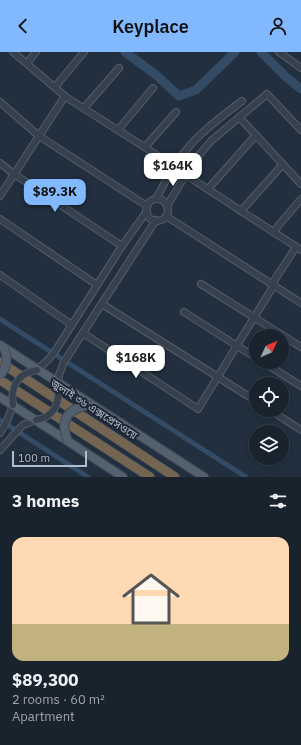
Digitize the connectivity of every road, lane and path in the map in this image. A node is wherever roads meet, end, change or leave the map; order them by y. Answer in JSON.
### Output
{"nodes":[{"id":1,"x":13,"y":52,"type":"edge"},
{"id":2,"x":36,"y":52,"type":"edge"},
{"id":3,"x":84,"y":52,"type":"edge"},
{"id":4,"x":279,"y":52,"type":"edge"},
{"id":5,"x":27,"y":63,"type":"junction"},
{"id":6,"x":119,"y":68,"type":"dead end"},
{"id":7,"x":301,"y":68,"type":"edge"},
{"id":8,"x":55,"y":87,"type":"junction"},
{"id":9,"x":153,"y":88,"type":"dead end"},
{"id":10,"x":65,"y":96,"type":"junction"},
{"id":11,"x":242,"y":101,"type":"dead end"},
{"id":12,"x":0,"y":102,"type":"edge"},
{"id":13,"x":84,"y":108,"type":"junction"},
{"id":14,"x":176,"y":112,"type":"dead end"},
{"id":15,"x":239,"y":117,"type":"junction"},
{"id":16,"x":118,"y":130,"type":"junction"},
{"id":17,"x":301,"y":130,"type":"edge"},
{"id":18,"x":201,"y":133,"type":"junction"},
{"id":19,"x":256,"y":135,"type":"junction"},
{"id":20,"x":39,"y":136,"type":"junction"},
{"id":21,"x":211,"y":141,"type":"junction"},
{"id":22,"x":145,"y":147,"type":"junction"},
{"id":23,"x":0,"y":163,"type":"edge"},
{"id":24,"x":283,"y":164,"type":"junction"},
{"id":25,"x":174,"y":166,"type":"junction"},
{"id":26,"x":14,"y":174,"type":"junction"},
{"id":27,"x":186,"y":174,"type":"junction"},
{"id":28,"x":301,"y":184,"type":"edge"},
{"id":29,"x":208,"y":190,"type":"junction"},
{"id":30,"x":0,"y":196,"type":"edge"},
{"id":31,"x":156,"y":199,"type":"junction"},
{"id":32,"x":301,"y":199,"type":"edge"},
{"id":33,"x":167,"y":206,"type":"junction"},
{"id":34,"x":147,"y":208,"type":"junction"},
{"id":35,"x":241,"y":211,"type":"junction"},
{"id":36,"x":166,"y":216,"type":"junction"},
{"id":37,"x":0,"y":219,"type":"edge"},
{"id":38,"x":156,"y":220,"type":"junction"},
{"id":39,"x":273,"y":232,"type":"junction"},
{"id":40,"x":122,"y":246,"type":"junction"},
{"id":41,"x":298,"y":248,"type":"edge"},
{"id":42,"x":0,"y":275,"type":"edge"},
{"id":43,"x":201,"y":284,"type":"dead end"},
{"id":44,"x":97,"y":285,"type":"junction"},
{"id":45,"x":273,"y":285,"type":"junction"},
{"id":46,"x":301,"y":302,"type":"edge"},
{"id":47,"x":102,"y":304,"type":"junction"},
{"id":48,"x":184,"y":312,"type":"dead end"},
{"id":49,"x":254,"y":317,"type":"junction"},
{"id":50,"x":72,"y":325,"type":"junction"},
{"id":51,"x":83,"y":333,"type":"junction"},
{"id":52,"x":237,"y":345,"type":"junction"},
{"id":53,"x":2,"y":346,"type":"edge"},
{"id":54,"x":301,"y":347,"type":"edge"},
{"id":55,"x":249,"y":353,"type":"edge"},
{"id":56,"x":0,"y":362,"type":"edge"},
{"id":57,"x":274,"y":369,"type":"edge"},
{"id":58,"x":37,"y":370,"type":"junction"},
{"id":59,"x":0,"y":375,"type":"edge"},
{"id":60,"x":218,"y":377,"type":"junction"},
{"id":61,"x":0,"y":380,"type":"edge"},
{"id":62,"x":58,"y":384,"type":"junction"},
{"id":63,"x":301,"y":386,"type":"edge"},
{"id":64,"x":0,"y":397,"type":"edge"},
{"id":65,"x":249,"y":397,"type":"edge"},
{"id":66,"x":13,"y":405,"type":"junction"},
{"id":67,"x":92,"y":405,"type":"junction"},
{"id":68,"x":281,"y":417,"type":"edge"},
{"id":69,"x":36,"y":420,"type":"junction"},
{"id":70,"x":301,"y":430,"type":"edge"},
{"id":71,"x":0,"y":433,"type":"edge"},
{"id":72,"x":68,"y":441,"type":"junction"},
{"id":73,"x":0,"y":450,"type":"edge"},
{"id":74,"x":121,"y":476,"type":"edge"},
{"id":75,"x":150,"y":477,"type":"edge"},
{"id":76,"x":175,"y":477,"type":"edge"},
{"id":77,"x":204,"y":477,"type":"edge"}],
"edges":[{"from":1,"to":5,"type":"street"},
{"from":2,"to":5,"type":"street"},
{"from":3,"to":8,"type":"street"},
{"from":4,"to":7,"type":"street"},
{"from":5,"to":8,"type":"street"},
{"from":6,"to":13,"type":"street"},
{"from":8,"to":10,"type":"street"},
{"from":9,"to":16,"type":"street"},
{"from":10,"to":13,"type":"street"},
{"from":10,"to":20,"type":"street"},
{"from":11,"to":18,"type":"street"},
{"from":12,"to":20,"type":"street"},
{"from":13,"to":16,"type":"street"},
{"from":14,"to":22,"type":"street"},
{"from":15,"to":17,"type":"street"},
{"from":15,"to":19,"type":"street"},
{"from":15,"to":21,"type":"street"},
{"from":16,"to":22,"type":"street"},
{"from":18,"to":21,"type":"street"},
{"from":18,"to":25,"type":"street"},
{"from":19,"to":24,"type":"street"},
{"from":19,"to":29,"type":"street"},
{"from":20,"to":26,"type":"street"},
{"from":20,"to":34,"type":"street"},
{"from":21,"to":27,"type":"street"},
{"from":22,"to":25,"type":"street"},
{"from":23,"to":26,"type":"street"},
{"from":24,"to":28,"type":"street"},
{"from":24,"to":35,"type":"street"},
{"from":25,"to":31,"type":"street"},
{"from":26,"to":30,"type":"street"},
{"from":26,"to":40,"type":"street"},
{"from":27,"to":29,"type":"street"},
{"from":27,"to":33,"type":"street"},
{"from":29,"to":35,"type":"street"},
{"from":31,"to":33,"type":"street"},
{"from":31,"to":34,"type":"street"},
{"from":32,"to":39,"type":"street"},
{"from":33,"to":36,"type":"street"},
{"from":34,"to":38,"type":"street"},
{"from":34,"to":40,"type":"street"},
{"from":35,"to":39,"type":"street"},
{"from":36,"to":38,"type":"street"},
{"from":36,"to":45,"type":"street"},
{"from":37,"to":44,"type":"street"},
{"from":38,"to":47,"type":"street"},
{"from":39,"to":41,"type":"street"},
{"from":40,"to":44,"type":"street"},
{"from":41,"to":45,"type":"street"},
{"from":42,"to":50,"type":"street"},
{"from":43,"to":49,"type":"street"},
{"from":44,"to":50,"type":"street"},
{"from":45,"to":46,"type":"street"},
{"from":45,"to":49,"type":"street"},
{"from":47,"to":51,"type":"street"},
{"from":47,"to":60,"type":"street"},
{"from":48,"to":52,"type":"street"},
{"from":49,"to":52,"type":"street"},
{"from":49,"to":54,"type":"street"},
{"from":50,"to":58,"type":"street"},
{"from":51,"to":60,"type":"street"},
{"from":51,"to":62,"type":"street"},
{"from":52,"to":55,"type":"street"},
{"from":52,"to":60,"type":"street"},
{"from":53,"to":58,"type":"main road"},
{"from":53,"to":59,"type":"main road","bridge":true},
{"from":56,"to":76,"type":"highway","name":"জুলাই ৩৬ এক্সপ্রেসওয়ে"},
{"from":57,"to":63,"type":"street"},
{"from":58,"to":62,"type":"main road"},
{"from":58,"to":66,"type":"street","bridge":true},
{"from":60,"to":65,"type":"street"},
{"from":61,"to":75,"type":"highway"},
{"from":62,"to":67,"type":"main road"},
{"from":62,"to":69,"type":"street","bridge":true},
{"from":64,"to":66,"type":"main road"},
{"from":66,"to":69,"type":"main road"},
{"from":66,"to":71,"type":"street"},
{"from":67,"to":72,"type":"main road","bridge":true},
{"from":67,"to":77,"type":"main road"},
{"from":68,"to":70,"type":"street"},
{"from":69,"to":72,"type":"main road"},
{"from":69,"to":73,"type":"street"},
{"from":72,"to":74,"type":"main road"}]}
